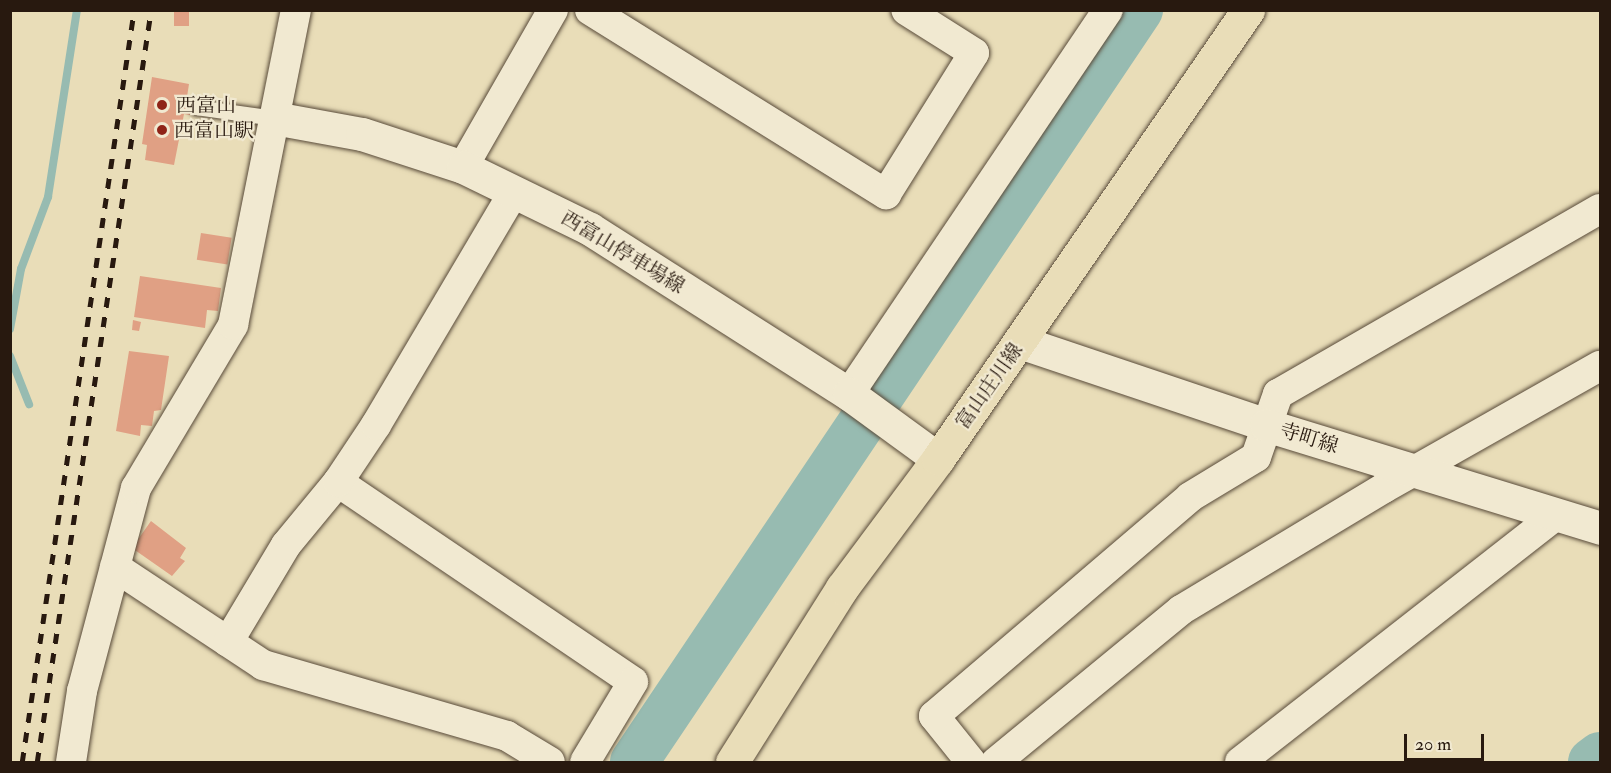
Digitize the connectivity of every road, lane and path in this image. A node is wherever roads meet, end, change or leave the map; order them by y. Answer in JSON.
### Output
{"nodes":[{"id":1,"x":296,"y":10,"type":"edge"},
{"id":2,"x":553,"y":10,"type":"edge"},
{"id":3,"x":590,"y":10,"type":"edge"},
{"id":4,"x":906,"y":10,"type":"edge"},
{"id":5,"x":1108,"y":10,"type":"edge"},
{"id":6,"x":1248,"y":10,"type":"edge"},
{"id":7,"x":196,"y":107,"type":"dead end"},
{"id":8,"x":274,"y":118,"type":"junction"},
{"id":9,"x":463,"y":167,"type":"junction"},
{"id":10,"x":514,"y":192,"type":"junction"},
{"id":11,"x":1600,"y":208,"type":"edge"},
{"id":12,"x":1020,"y":342,"type":"junction"},
{"id":13,"x":1600,"y":366,"type":"edge"},
{"id":14,"x":849,"y":394,"type":"junction"},
{"id":15,"x":1266,"y":425,"type":"junction"},
{"id":16,"x":938,"y":459,"type":"junction"},
{"id":17,"x":1418,"y":471,"type":"junction"},
{"id":18,"x":338,"y":482,"type":"junction"},
{"id":19,"x":1556,"y":515,"type":"junction"},
{"id":20,"x":1600,"y":528,"type":"edge"},
{"id":21,"x":115,"y":567,"type":"junction"},
{"id":22,"x":228,"y":642,"type":"junction"},
{"id":23,"x":71,"y":762,"type":"edge"},
{"id":24,"x":550,"y":762,"type":"edge"},
{"id":25,"x":585,"y":762,"type":"edge"},
{"id":26,"x":732,"y":762,"type":"edge"},
{"id":27,"x":972,"y":762,"type":"edge"},
{"id":28,"x":996,"y":762,"type":"edge"},
{"id":29,"x":1240,"y":762,"type":"edge"}],
"edges":[{"from":1,"to":8,"type":"street"},
{"from":2,"to":9,"type":"street"},
{"from":3,"to":4,"type":"street"},
{"from":5,"to":14,"type":"street"},
{"from":6,"to":12,"type":"main road","name":"富山庄川線"},
{"from":7,"to":8,"type":"lane"},
{"from":8,"to":9,"type":"main road","name":"西富山停車場線"},
{"from":8,"to":21,"type":"street"},
{"from":9,"to":10,"type":"main road","name":"西富山停車場線"},
{"from":10,"to":14,"type":"main road","name":"西富山停車場線"},
{"from":10,"to":18,"type":"street"},
{"from":11,"to":15,"type":"street"},
{"from":12,"to":15,"type":"main road","name":"寺町線"},
{"from":12,"to":16,"type":"main road","name":"富山庄川線"},
{"from":13,"to":17,"type":"street"},
{"from":14,"to":16,"type":"main road","name":"西富山停車場線"},
{"from":15,"to":17,"type":"main road","name":"寺町線"},
{"from":15,"to":27,"type":"street"},
{"from":16,"to":26,"type":"main road","name":"富山庄川線"},
{"from":17,"to":19,"type":"main road","name":"寺町線"},
{"from":17,"to":28,"type":"street"},
{"from":18,"to":22,"type":"street"},
{"from":18,"to":25,"type":"street"},
{"from":19,"to":20,"type":"main road","name":"寺町線"},
{"from":19,"to":29,"type":"street"},
{"from":21,"to":22,"type":"street"},
{"from":21,"to":23,"type":"street"},
{"from":22,"to":24,"type":"street"}]}
